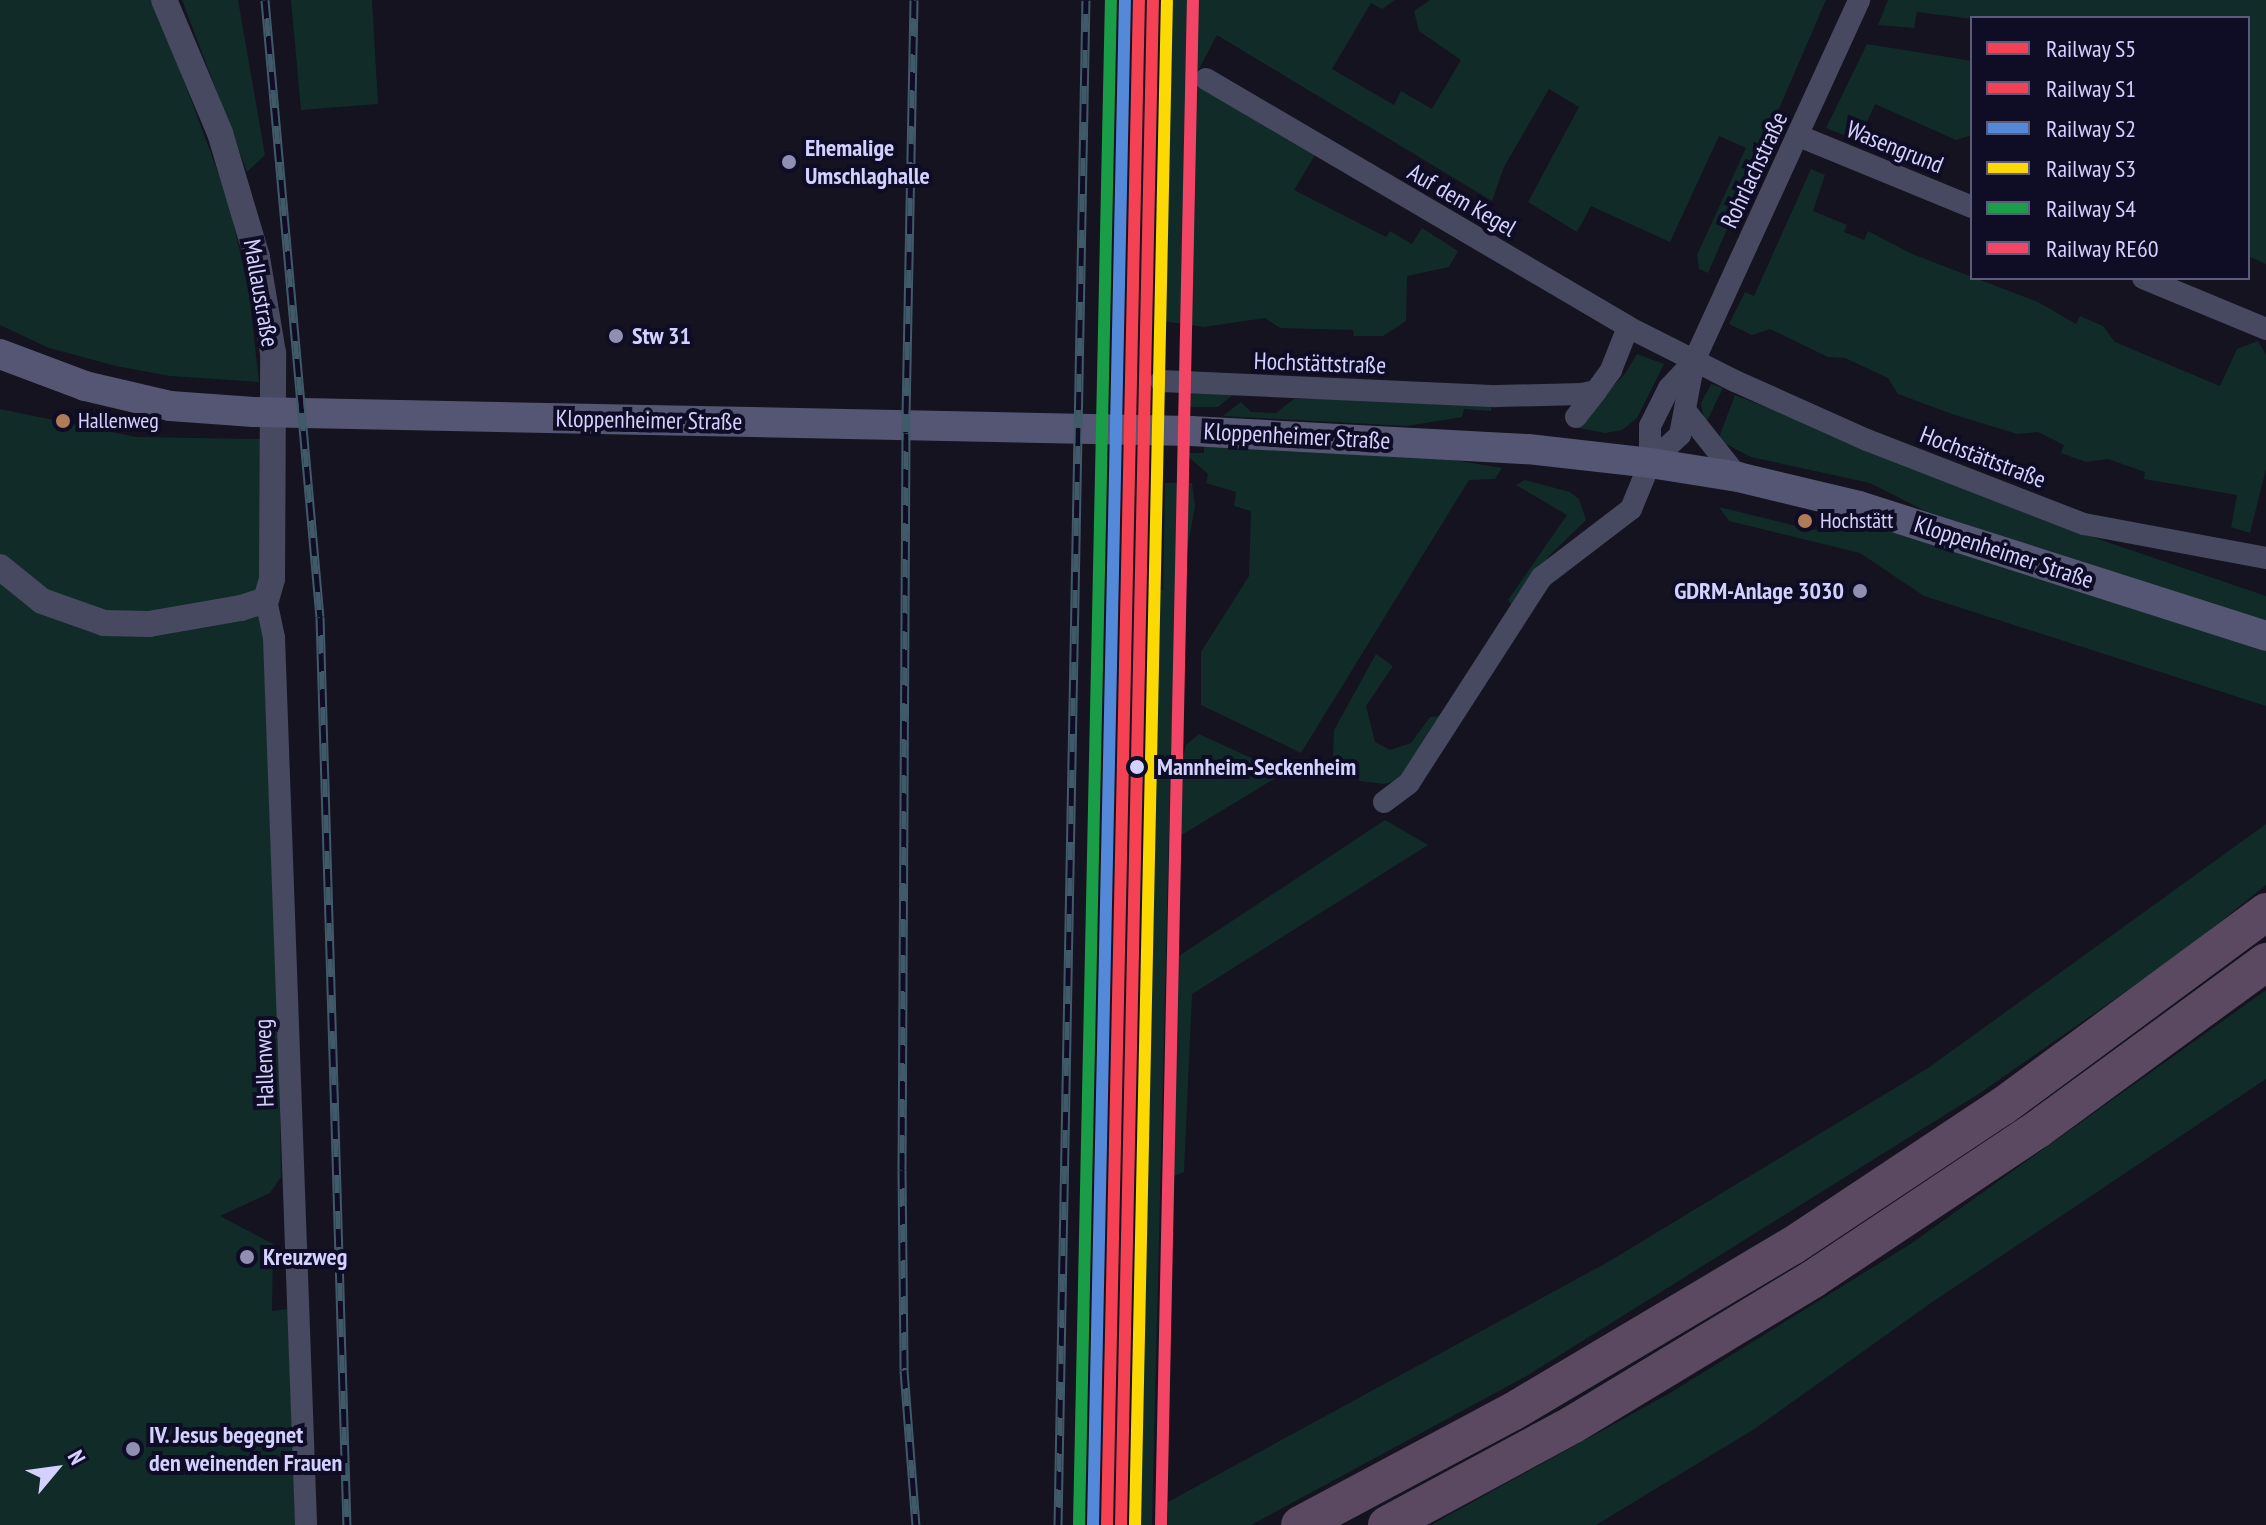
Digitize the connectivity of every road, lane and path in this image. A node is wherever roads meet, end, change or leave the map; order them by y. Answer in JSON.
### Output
{"nodes":[{"id":1,"x":164,"y":0,"type":"edge"},
{"id":2,"x":1859,"y":0,"type":"edge"},
{"id":3,"x":1206,"y":79,"type":"dead end"},
{"id":4,"x":1799,"y":136,"type":"junction"},
{"id":5,"x":1970,"y":206,"type":"edge"},
{"id":6,"x":2148,"y":280,"type":"edge"},
{"id":7,"x":1628,"y":327,"type":"junction"},
{"id":8,"x":2266,"y":329,"type":"edge"},
{"id":9,"x":0,"y":354,"type":"edge"},
{"id":10,"x":1694,"y":361,"type":"junction"},
{"id":11,"x":1161,"y":381,"type":"dead end"},
{"id":12,"x":1596,"y":391,"type":"junction"},
{"id":13,"x":1688,"y":414,"type":"junction"},
{"id":14,"x":1576,"y":417,"type":"dead end"},
{"id":15,"x":1650,"y":463,"type":"junction"},
{"id":16,"x":1738,"y":477,"type":"junction"},
{"id":17,"x":2266,"y":558,"type":"edge"},
{"id":18,"x":0,"y":567,"type":"edge"},
{"id":19,"x":266,"y":600,"type":"junction"},
{"id":20,"x":2266,"y":636,"type":"edge"},
{"id":21,"x":1384,"y":802,"type":"dead end"},
{"id":22,"x":2266,"y":912,"type":"edge"},
{"id":23,"x":2266,"y":962,"type":"edge"},
{"id":24,"x":306,"y":1525,"type":"edge"},
{"id":25,"x":1300,"y":1525,"type":"edge"},
{"id":26,"x":1387,"y":1525,"type":"edge"}],
"edges":[{"from":1,"to":19,"type":"street","name":"Mallaustraße"},
{"from":2,"to":4,"type":"street","name":"Rohrlachstraße"},
{"from":3,"to":7,"type":"street","name":"Auf dem Kegel"},
{"from":4,"to":5,"type":"street","name":"Wasengrund"},
{"from":4,"to":10,"type":"street","name":"Rohrlachstraße"},
{"from":6,"to":8,"type":"street"},
{"from":7,"to":10,"type":"street","name":"Auf dem Kegel"},
{"from":7,"to":12,"type":"street"},
{"from":9,"to":15,"type":"main road","name":"Kloppenheimer Straße"},
{"from":10,"to":13,"type":"street","name":"Rohrlachstraße"},
{"from":10,"to":15,"type":"street","name":"Rohrlachstraße"},
{"from":10,"to":17,"type":"street","name":"Hochstättstraße"},
{"from":11,"to":12,"type":"street","name":"Hochstättstraße"},
{"from":12,"to":14,"type":"street"},
{"from":13,"to":15,"type":"street","name":"Rohrlachstraße"},
{"from":13,"to":16,"type":"street"},
{"from":15,"to":16,"type":"main road","name":"Kloppenheimer Straße"},
{"from":15,"to":21,"type":"street"},
{"from":16,"to":20,"type":"main road","name":"Kloppenheimer Straße"},
{"from":18,"to":19,"type":"street"},
{"from":19,"to":24,"type":"street","name":"Hallenweg"},
{"from":22,"to":25,"type":"highway"},
{"from":23,"to":26,"type":"highway"}]}
